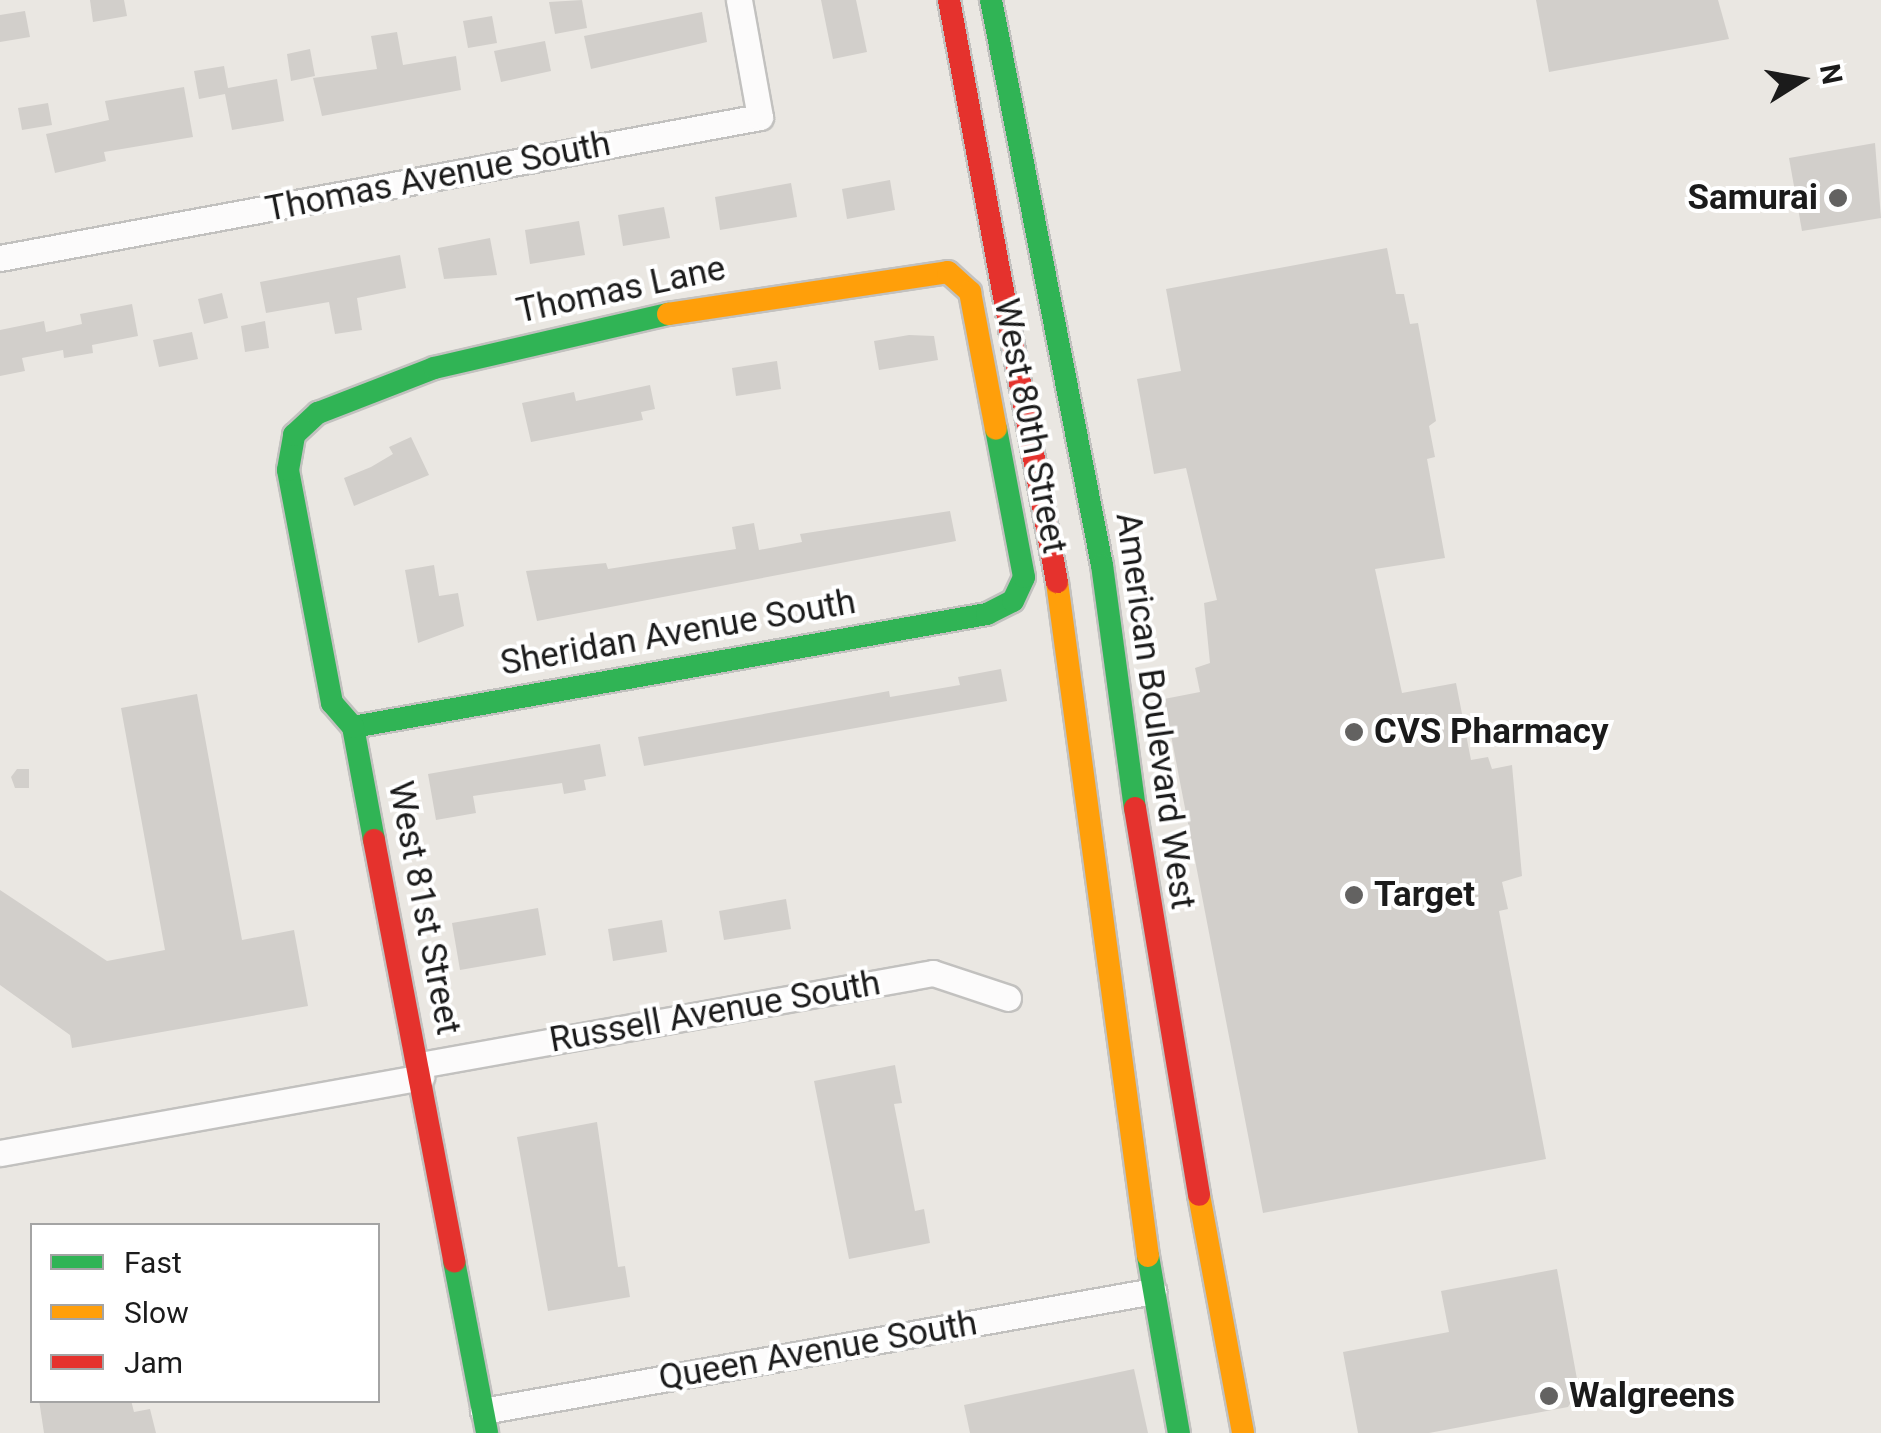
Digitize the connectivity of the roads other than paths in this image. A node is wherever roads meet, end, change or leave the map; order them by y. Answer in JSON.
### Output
{"nodes":[{"id":1,"x":739,"y":0,"type":"edge"},
{"id":2,"x":949,"y":0,"type":"edge"},
{"id":3,"x":991,"y":0,"type":"edge"},
{"id":4,"x":0,"y":258,"type":"edge"},
{"id":5,"x":948,"y":272,"type":"joint"},
{"id":6,"x":318,"y":414,"type":"joint"},
{"id":7,"x":1013,"y":601,"type":"joint"},
{"id":8,"x":353,"y":727,"type":"junction"},
{"id":9,"x":1008,"y":998,"type":"dead end"},
{"id":10,"x":420,"y":1071,"type":"junction"},
{"id":11,"x":0,"y":1153,"type":"edge"},
{"id":12,"x":1153,"y":1291,"type":"junction"},
{"id":13,"x":485,"y":1422,"type":"edge"},
{"id":14,"x":1180,"y":1433,"type":"edge"},
{"id":15,"x":1243,"y":1433,"type":"edge"}],
"edges":[{"from":1,"to":4,"type":"street","name":"Thomas Avenue South"},
{"from":2,"to":12,"type":"main road"},
{"from":3,"to":15,"type":"main road","name":"American Boulevard West"},
{"from":5,"to":6,"type":"main road","name":"Thomas Lane"},
{"from":5,"to":7,"type":"main road","name":"West 80th Street"},
{"from":6,"to":8,"type":"main road","name":"West 81st Street"},
{"from":7,"to":8,"type":"main road","name":"Sheridan Avenue South"},
{"from":8,"to":10,"type":"main road","name":"West 81st Street"},
{"from":9,"to":10,"type":"street","name":"Russell Avenue South"},
{"from":10,"to":11,"type":"street","name":"Russell Avenue South"},
{"from":10,"to":13,"type":"main road","name":"West 81st Street"},
{"from":12,"to":13,"type":"street","name":"Queen Avenue South"},
{"from":12,"to":14,"type":"main road"}]}
